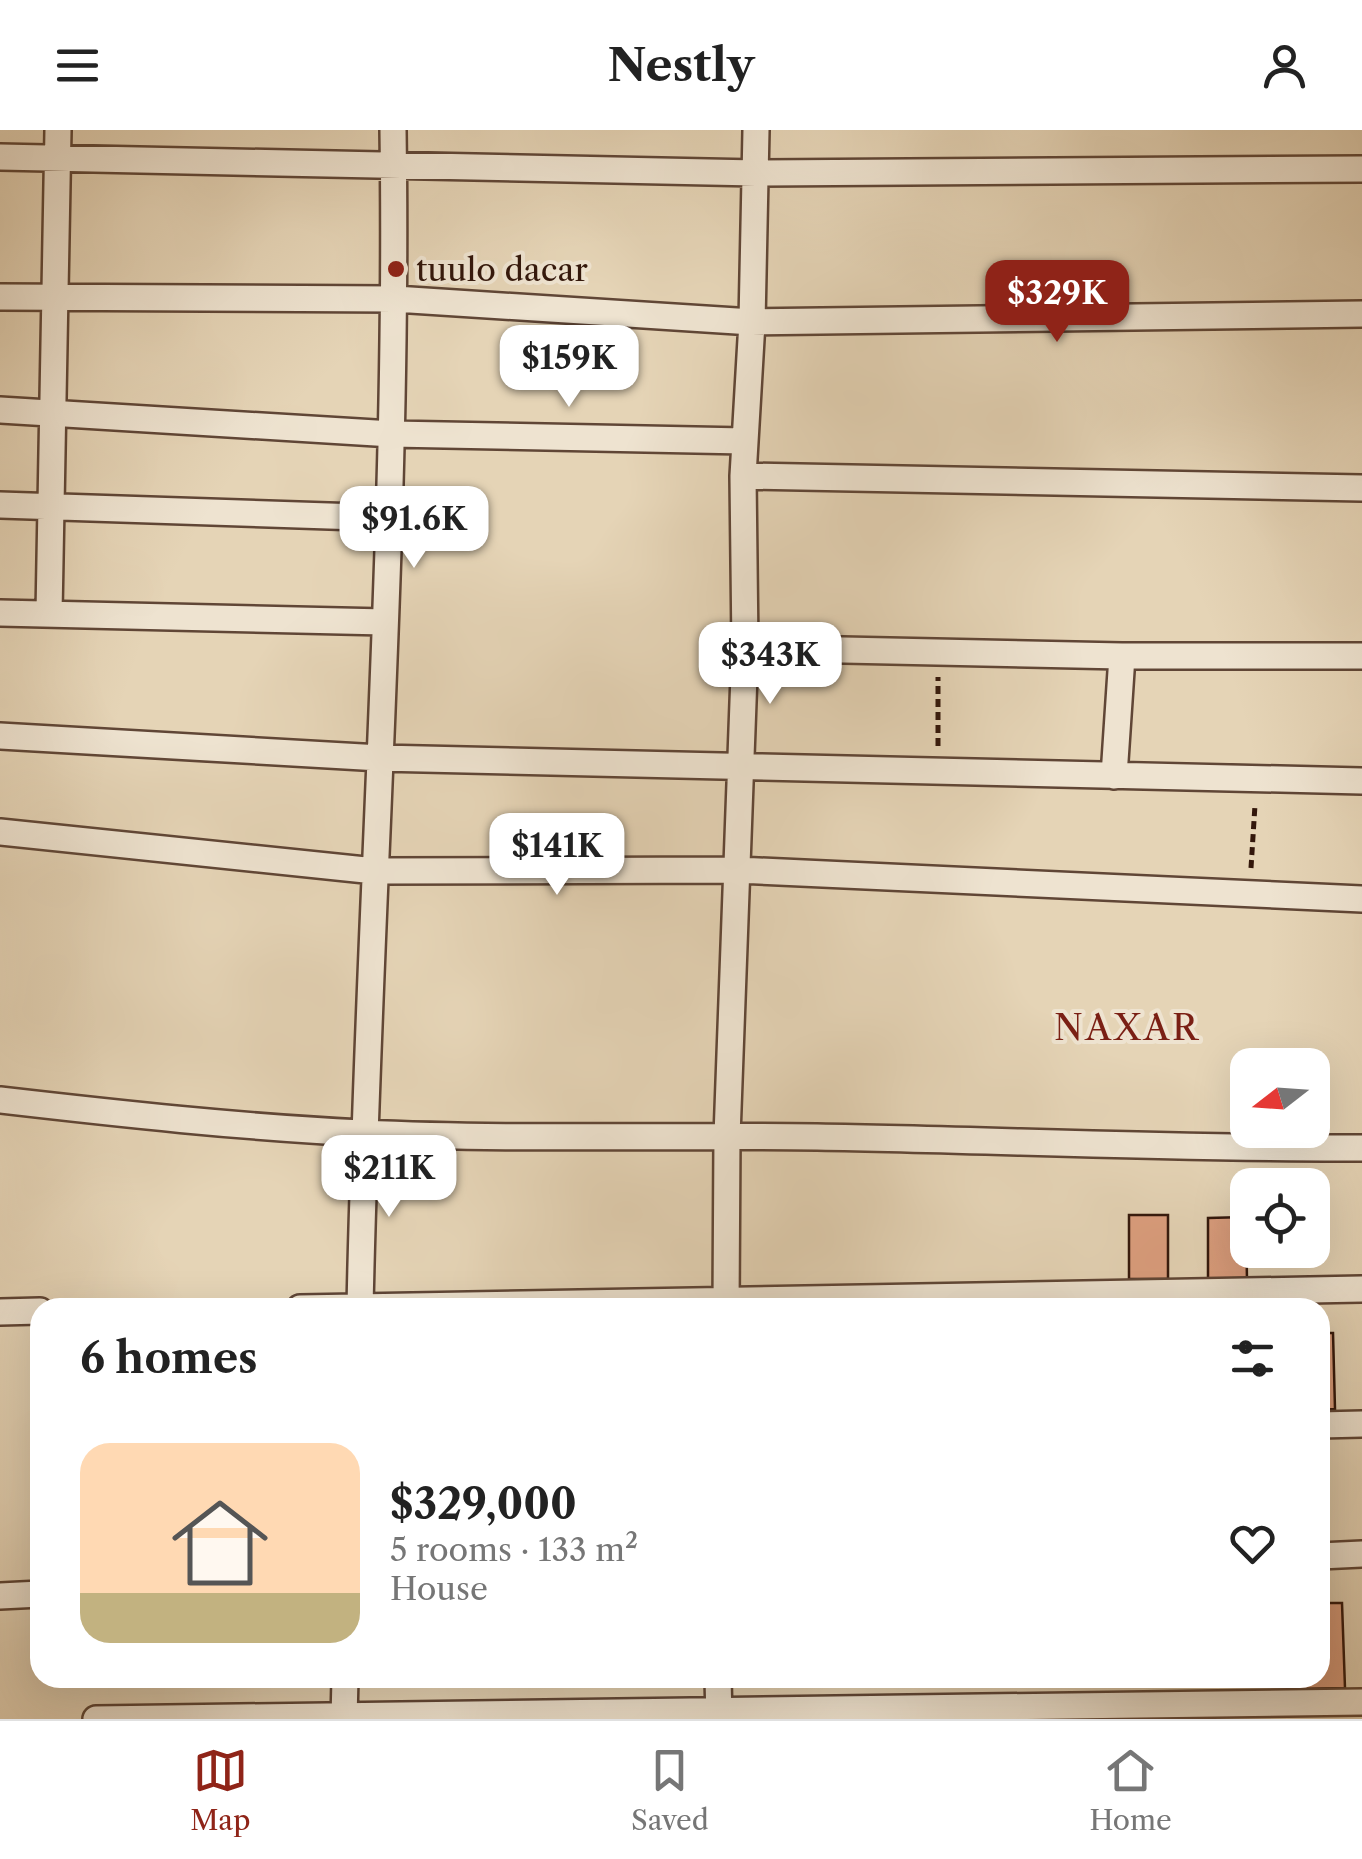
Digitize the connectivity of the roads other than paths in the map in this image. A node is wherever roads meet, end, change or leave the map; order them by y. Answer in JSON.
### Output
{"nodes":[{"id":1,"x":58,"y":130,"type":"edge"},
{"id":2,"x":393,"y":130,"type":"edge"},
{"id":3,"x":756,"y":130,"type":"edge"},
{"id":4,"x":0,"y":156,"type":"edge"},
{"id":5,"x":59,"y":157,"type":"junction"},
{"id":6,"x":394,"y":165,"type":"junction"},
{"id":7,"x":1362,"y":169,"type":"edge"},
{"id":8,"x":756,"y":174,"type":"junction"},
{"id":9,"x":0,"y":297,"type":"edge"},
{"id":10,"x":55,"y":299,"type":"junction"},
{"id":11,"x":395,"y":299,"type":"junction"},
{"id":12,"x":1362,"y":314,"type":"edge"},
{"id":13,"x":752,"y":322,"type":"junction"},
{"id":14,"x":0,"y":410,"type":"edge"},
{"id":15,"x":54,"y":412,"type":"junction"},
{"id":16,"x":392,"y":434,"type":"junction"},
{"id":17,"x":745,"y":441,"type":"junction"},
{"id":18,"x":743,"y":476,"type":"junction"},
{"id":19,"x":1362,"y":488,"type":"edge"},
{"id":20,"x":0,"y":506,"type":"edge"},
{"id":21,"x":53,"y":508,"type":"junction"},
{"id":22,"x":389,"y":518,"type":"junction"},
{"id":23,"x":0,"y":612,"type":"edge"},
{"id":24,"x":49,"y":613,"type":"junction"},
{"id":25,"x":385,"y":622,"type":"junction"},
{"id":26,"x":745,"y":648,"type":"junction"},
{"id":27,"x":1122,"y":656,"type":"junction"},
{"id":28,"x":1362,"y":656,"type":"edge"},
{"id":29,"x":0,"y":736,"type":"edge"},
{"id":30,"x":380,"y":758,"type":"junction"},
{"id":31,"x":740,"y":764,"type":"junction"},
{"id":32,"x":1114,"y":776,"type":"junction"},
{"id":33,"x":1362,"y":782,"type":"edge"},
{"id":34,"x":0,"y":832,"type":"edge"},
{"id":35,"x":738,"y":870,"type":"junction"},
{"id":36,"x":375,"y":871,"type":"junction"},
{"id":37,"x":1362,"y":900,"type":"edge"},
{"id":38,"x":0,"y":1100,"type":"edge"},
{"id":39,"x":364,"y":1133,"type":"junction"},
{"id":40,"x":728,"y":1136,"type":"junction"},
{"id":41,"x":1362,"y":1148,"type":"edge"},
{"id":42,"x":1362,"y":1288,"type":"edge"},
{"id":43,"x":360,"y":1298,"type":"edge"},
{"id":44,"x":726,"y":1298,"type":"edge"},
{"id":45,"x":938,"y":1298,"type":"edge"},
{"id":46,"x":30,"y":1311,"type":"edge"},
{"id":47,"x":0,"y":1312,"type":"edge"},
{"id":48,"x":1330,"y":1424,"type":"edge"},
{"id":49,"x":1362,"y":1424,"type":"edge"},
{"id":50,"x":1362,"y":1554,"type":"edge"},
{"id":51,"x":1330,"y":1556,"type":"edge"},
{"id":52,"x":30,"y":1594,"type":"edge"},
{"id":53,"x":0,"y":1596,"type":"edge"},
{"id":54,"x":346,"y":1688,"type":"edge"},
{"id":55,"x":718,"y":1688,"type":"edge"},
{"id":56,"x":1362,"y":1702,"type":"edge"},
{"id":57,"x":718,"y":1715,"type":"edge"},
{"id":58,"x":143,"y":1718,"type":"edge"},
{"id":59,"x":344,"y":1718,"type":"edge"},
{"id":60,"x":96,"y":1719,"type":"edge"}],
"edges":[{"from":1,"to":5,"type":"street"},
{"from":2,"to":6,"type":"street"},
{"from":3,"to":8,"type":"street"},
{"from":4,"to":5,"type":"street"},
{"from":5,"to":6,"type":"street"},
{"from":5,"to":10,"type":"street"},
{"from":6,"to":8,"type":"street"},
{"from":6,"to":11,"type":"street"},
{"from":7,"to":8,"type":"street"},
{"from":8,"to":13,"type":"street"},
{"from":9,"to":10,"type":"street"},
{"from":10,"to":11,"type":"street"},
{"from":10,"to":15,"type":"street"},
{"from":11,"to":13,"type":"street"},
{"from":11,"to":16,"type":"street"},
{"from":12,"to":13,"type":"street"},
{"from":13,"to":17,"type":"street"},
{"from":14,"to":15,"type":"street"},
{"from":15,"to":16,"type":"street"},
{"from":15,"to":21,"type":"street"},
{"from":16,"to":17,"type":"street"},
{"from":16,"to":22,"type":"street"},
{"from":17,"to":18,"type":"street"},
{"from":18,"to":19,"type":"street"},
{"from":18,"to":26,"type":"street"},
{"from":20,"to":21,"type":"street"},
{"from":21,"to":22,"type":"street"},
{"from":21,"to":24,"type":"street"},
{"from":22,"to":25,"type":"street"},
{"from":23,"to":24,"type":"street"},
{"from":24,"to":25,"type":"street"},
{"from":25,"to":30,"type":"street"},
{"from":26,"to":27,"type":"street"},
{"from":26,"to":31,"type":"street"},
{"from":27,"to":28,"type":"street"},
{"from":27,"to":32,"type":"street"},
{"from":29,"to":30,"type":"street"},
{"from":30,"to":31,"type":"street"},
{"from":30,"to":36,"type":"street"},
{"from":31,"to":32,"type":"street"},
{"from":31,"to":35,"type":"street"},
{"from":32,"to":33,"type":"street"},
{"from":34,"to":36,"type":"street"},
{"from":35,"to":36,"type":"street"},
{"from":35,"to":37,"type":"street"},
{"from":35,"to":40,"type":"street"},
{"from":36,"to":39,"type":"street"},
{"from":38,"to":39,"type":"street"},
{"from":39,"to":40,"type":"street"},
{"from":39,"to":43,"type":"street"},
{"from":40,"to":41,"type":"street"},
{"from":40,"to":44,"type":"street"},
{"from":42,"to":45,"type":"street"},
{"from":46,"to":47,"type":"street"},
{"from":48,"to":49,"type":"street"},
{"from":50,"to":51,"type":"street"},
{"from":52,"to":53,"type":"street"},
{"from":54,"to":59,"type":"street"},
{"from":55,"to":57,"type":"street"},
{"from":56,"to":57,"type":"street"},
{"from":57,"to":59,"type":"street"},
{"from":58,"to":59,"type":"street"},
{"from":58,"to":60,"type":"street"}]}
